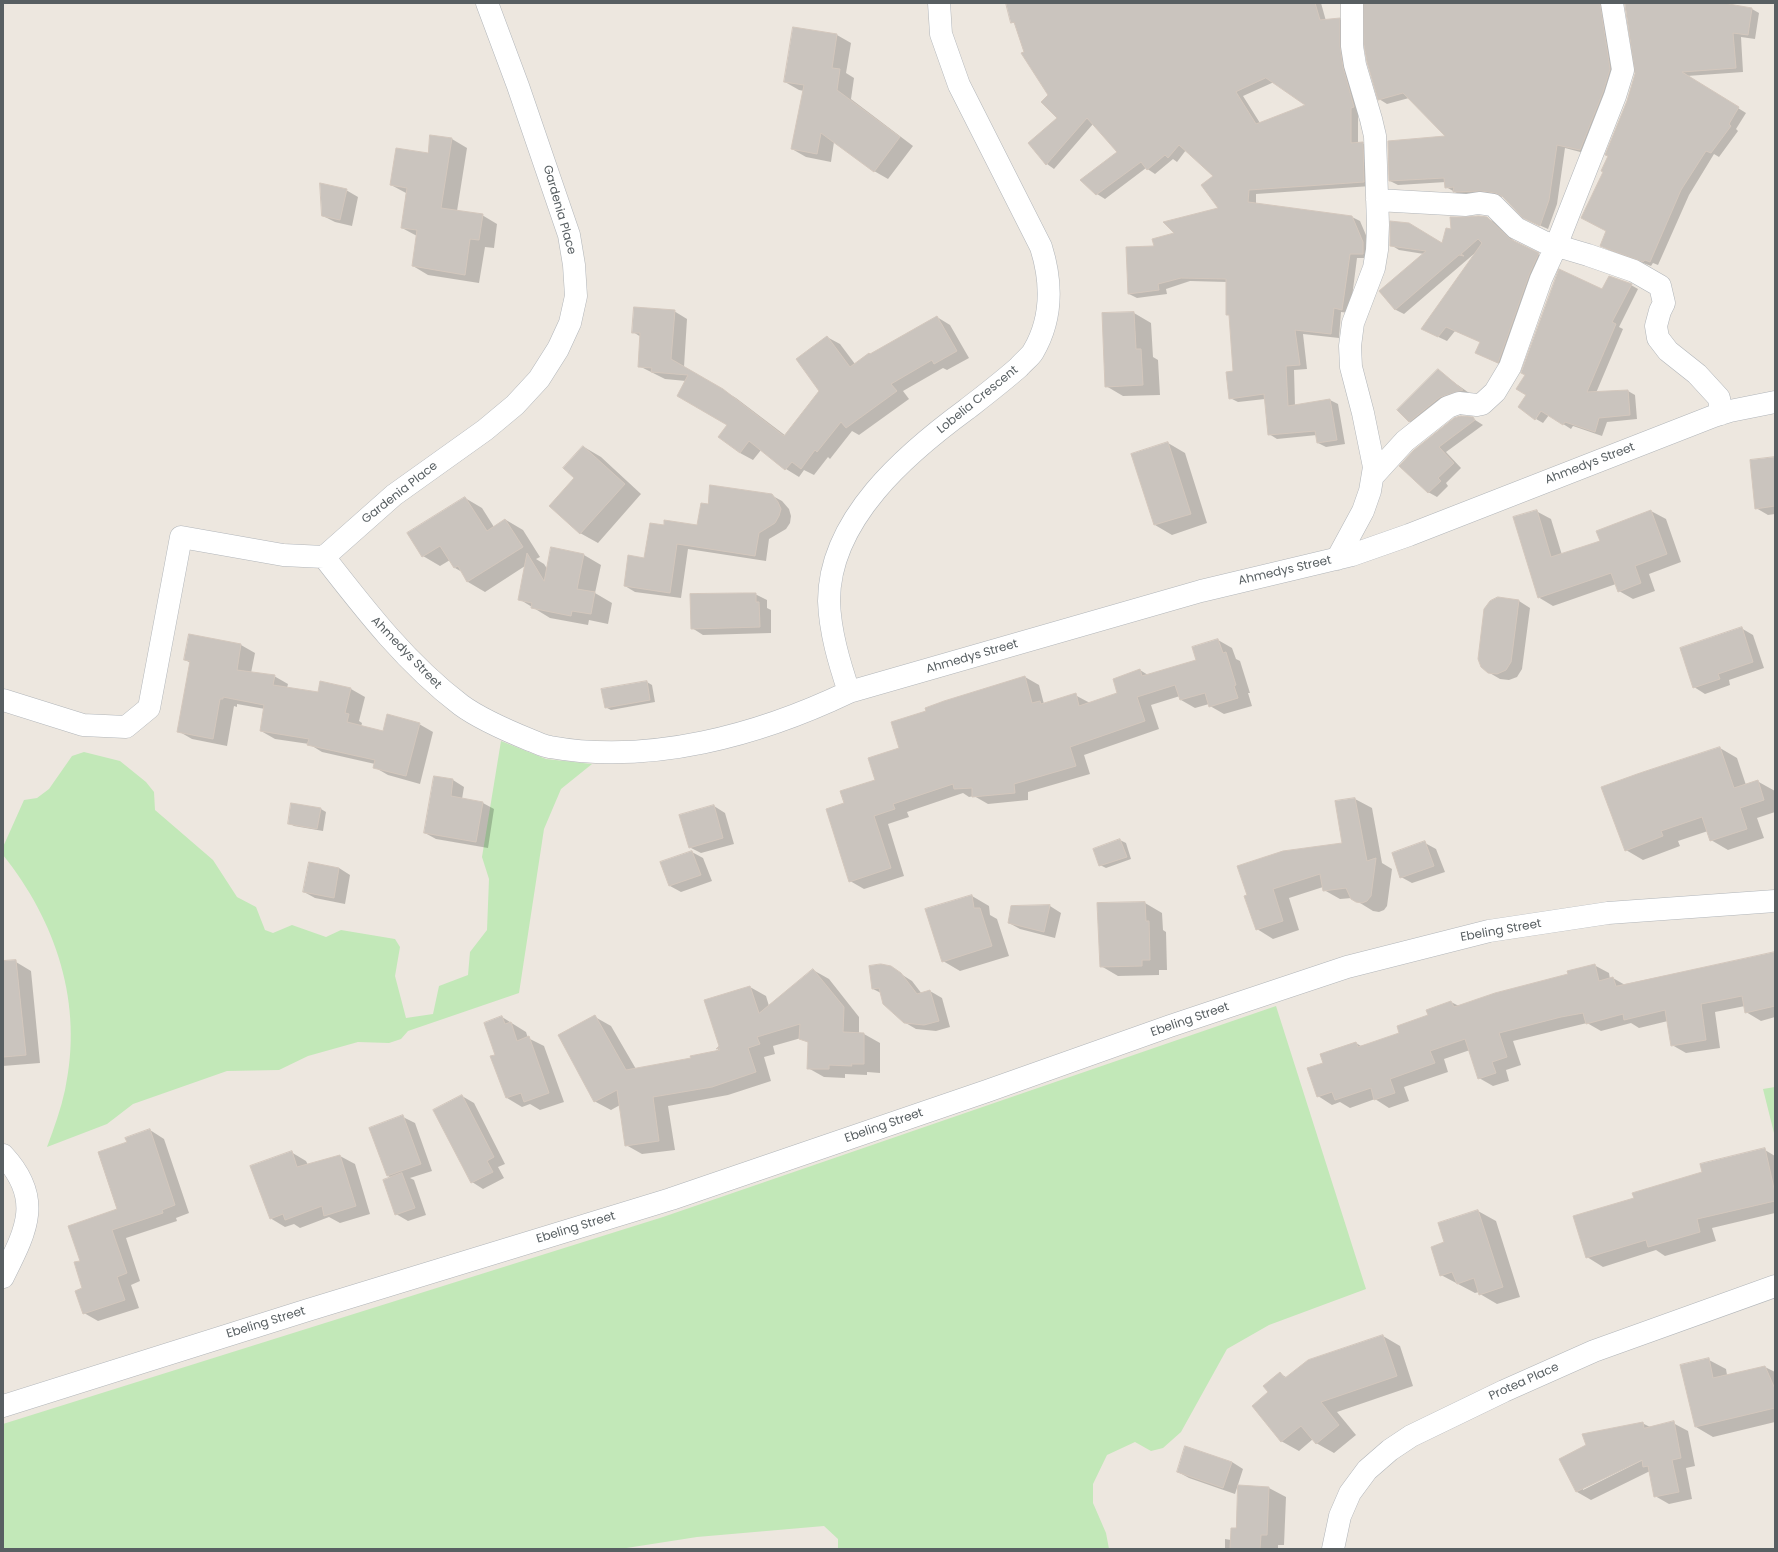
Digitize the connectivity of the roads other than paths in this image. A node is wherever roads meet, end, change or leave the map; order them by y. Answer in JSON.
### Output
{"nodes":[{"id":1,"x":487,"y":3,"type":"edge"},
{"id":2,"x":939,"y":3,"type":"edge"},
{"id":3,"x":1352,"y":3,"type":"edge"},
{"id":4,"x":1612,"y":3,"type":"edge"},
{"id":5,"x":1377,"y":200,"type":"junction"},
{"id":6,"x":1556,"y":246,"type":"junction"},
{"id":7,"x":1775,"y":402,"type":"edge"},
{"id":8,"x":1721,"y":414,"type":"junction"},
{"id":9,"x":1374,"y":475,"type":"junction"},
{"id":10,"x":324,"y":558,"type":"junction"},
{"id":11,"x":1337,"y":559,"type":"junction"},
{"id":12,"x":849,"y":692,"type":"junction"},
{"id":13,"x":3,"y":700,"type":"edge"},
{"id":14,"x":1775,"y":901,"type":"edge"},
{"id":15,"x":3,"y":1155,"type":"edge"},
{"id":16,"x":3,"y":1278,"type":"edge"},
{"id":17,"x":1775,"y":1286,"type":"edge"},
{"id":18,"x":3,"y":1406,"type":"edge"},
{"id":19,"x":1333,"y":1549,"type":"edge"}],
"edges":[{"from":1,"to":10,"type":"street","name":"Gardenia Place"},
{"from":2,"to":12,"type":"street","name":"Lobelia Crescent"},
{"from":3,"to":5,"type":"street"},
{"from":4,"to":6,"type":"street"},
{"from":5,"to":6,"type":"street"},
{"from":5,"to":9,"type":"street"},
{"from":6,"to":8,"type":"street"},
{"from":6,"to":9,"type":"street"},
{"from":7,"to":8,"type":"street","name":"Ahmedys Street"},
{"from":8,"to":11,"type":"street","name":"Ahmedys Street"},
{"from":9,"to":11,"type":"street"},
{"from":10,"to":12,"type":"street","name":"Ahmedys Street"},
{"from":10,"to":13,"type":"street"},
{"from":11,"to":12,"type":"street","name":"Ahmedys Street"},
{"from":14,"to":18,"type":"street","name":"Ebeling Street"},
{"from":15,"to":16,"type":"street"},
{"from":17,"to":19,"type":"street","name":"Protea Place"}]}
